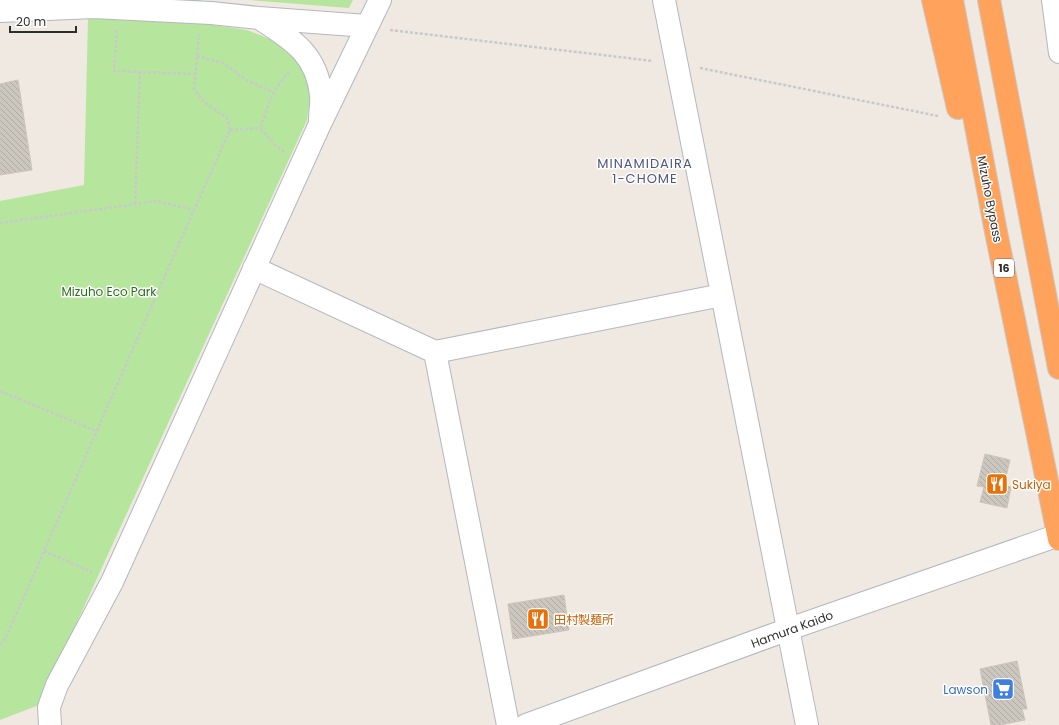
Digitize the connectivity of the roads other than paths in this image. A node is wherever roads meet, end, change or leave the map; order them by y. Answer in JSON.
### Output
{"nodes":[{"id":1,"x":380,"y":0,"type":"edge"},
{"id":2,"x":664,"y":0,"type":"edge"},
{"id":3,"x":933,"y":0,"type":"edge"},
{"id":4,"x":952,"y":0,"type":"edge"},
{"id":5,"x":1052,"y":0,"type":"edge"},
{"id":6,"x":989,"y":1,"type":"edge"},
{"id":7,"x":0,"y":11,"type":"edge"},
{"id":8,"x":259,"y":18,"type":"junction"},
{"id":9,"x":367,"y":26,"type":"junction"},
{"id":10,"x":1059,"y":53,"type":"edge"},
{"id":11,"x":320,"y":126,"type":"junction"},
{"id":12,"x":996,"y":232,"type":"junction"},
{"id":13,"x":254,"y":268,"type":"junction"},
{"id":14,"x":722,"y":295,"type":"junction"},
{"id":15,"x":435,"y":352,"type":"junction"},
{"id":16,"x":1059,"y":368,"type":"edge"},
{"id":17,"x":1059,"y":536,"type":"edge"},
{"id":18,"x":789,"y":629,"type":"junction"},
{"id":19,"x":50,"y":725,"type":"edge"},
{"id":20,"x":508,"y":725,"type":"edge"},
{"id":21,"x":526,"y":725,"type":"edge"},
{"id":22,"x":807,"y":725,"type":"edge"}],
"edges":[{"from":1,"to":9,"type":"street"},
{"from":2,"to":14,"type":"street"},
{"from":3,"to":12,"type":"highway"},
{"from":4,"to":12,"type":"highway","name":"Mizuho Bypass","number":"16"},
{"from":5,"to":10,"type":"street"},
{"from":6,"to":16,"type":"highway"},
{"from":7,"to":8,"type":"street"},
{"from":8,"to":9,"type":"street"},
{"from":8,"to":11,"type":"street"},
{"from":9,"to":11,"type":"street"},
{"from":11,"to":13,"type":"street"},
{"from":12,"to":17,"type":"highway","name":"Mizuho Bypass","number":"16"},
{"from":13,"to":15,"type":"street"},
{"from":13,"to":19,"type":"street"},
{"from":14,"to":15,"type":"street"},
{"from":14,"to":18,"type":"street"},
{"from":15,"to":20,"type":"street"},
{"from":17,"to":18,"type":"street","name":"Hamura Kaido"},
{"from":18,"to":21,"type":"street","name":"Hamura Kaido"},
{"from":18,"to":22,"type":"street"}]}
